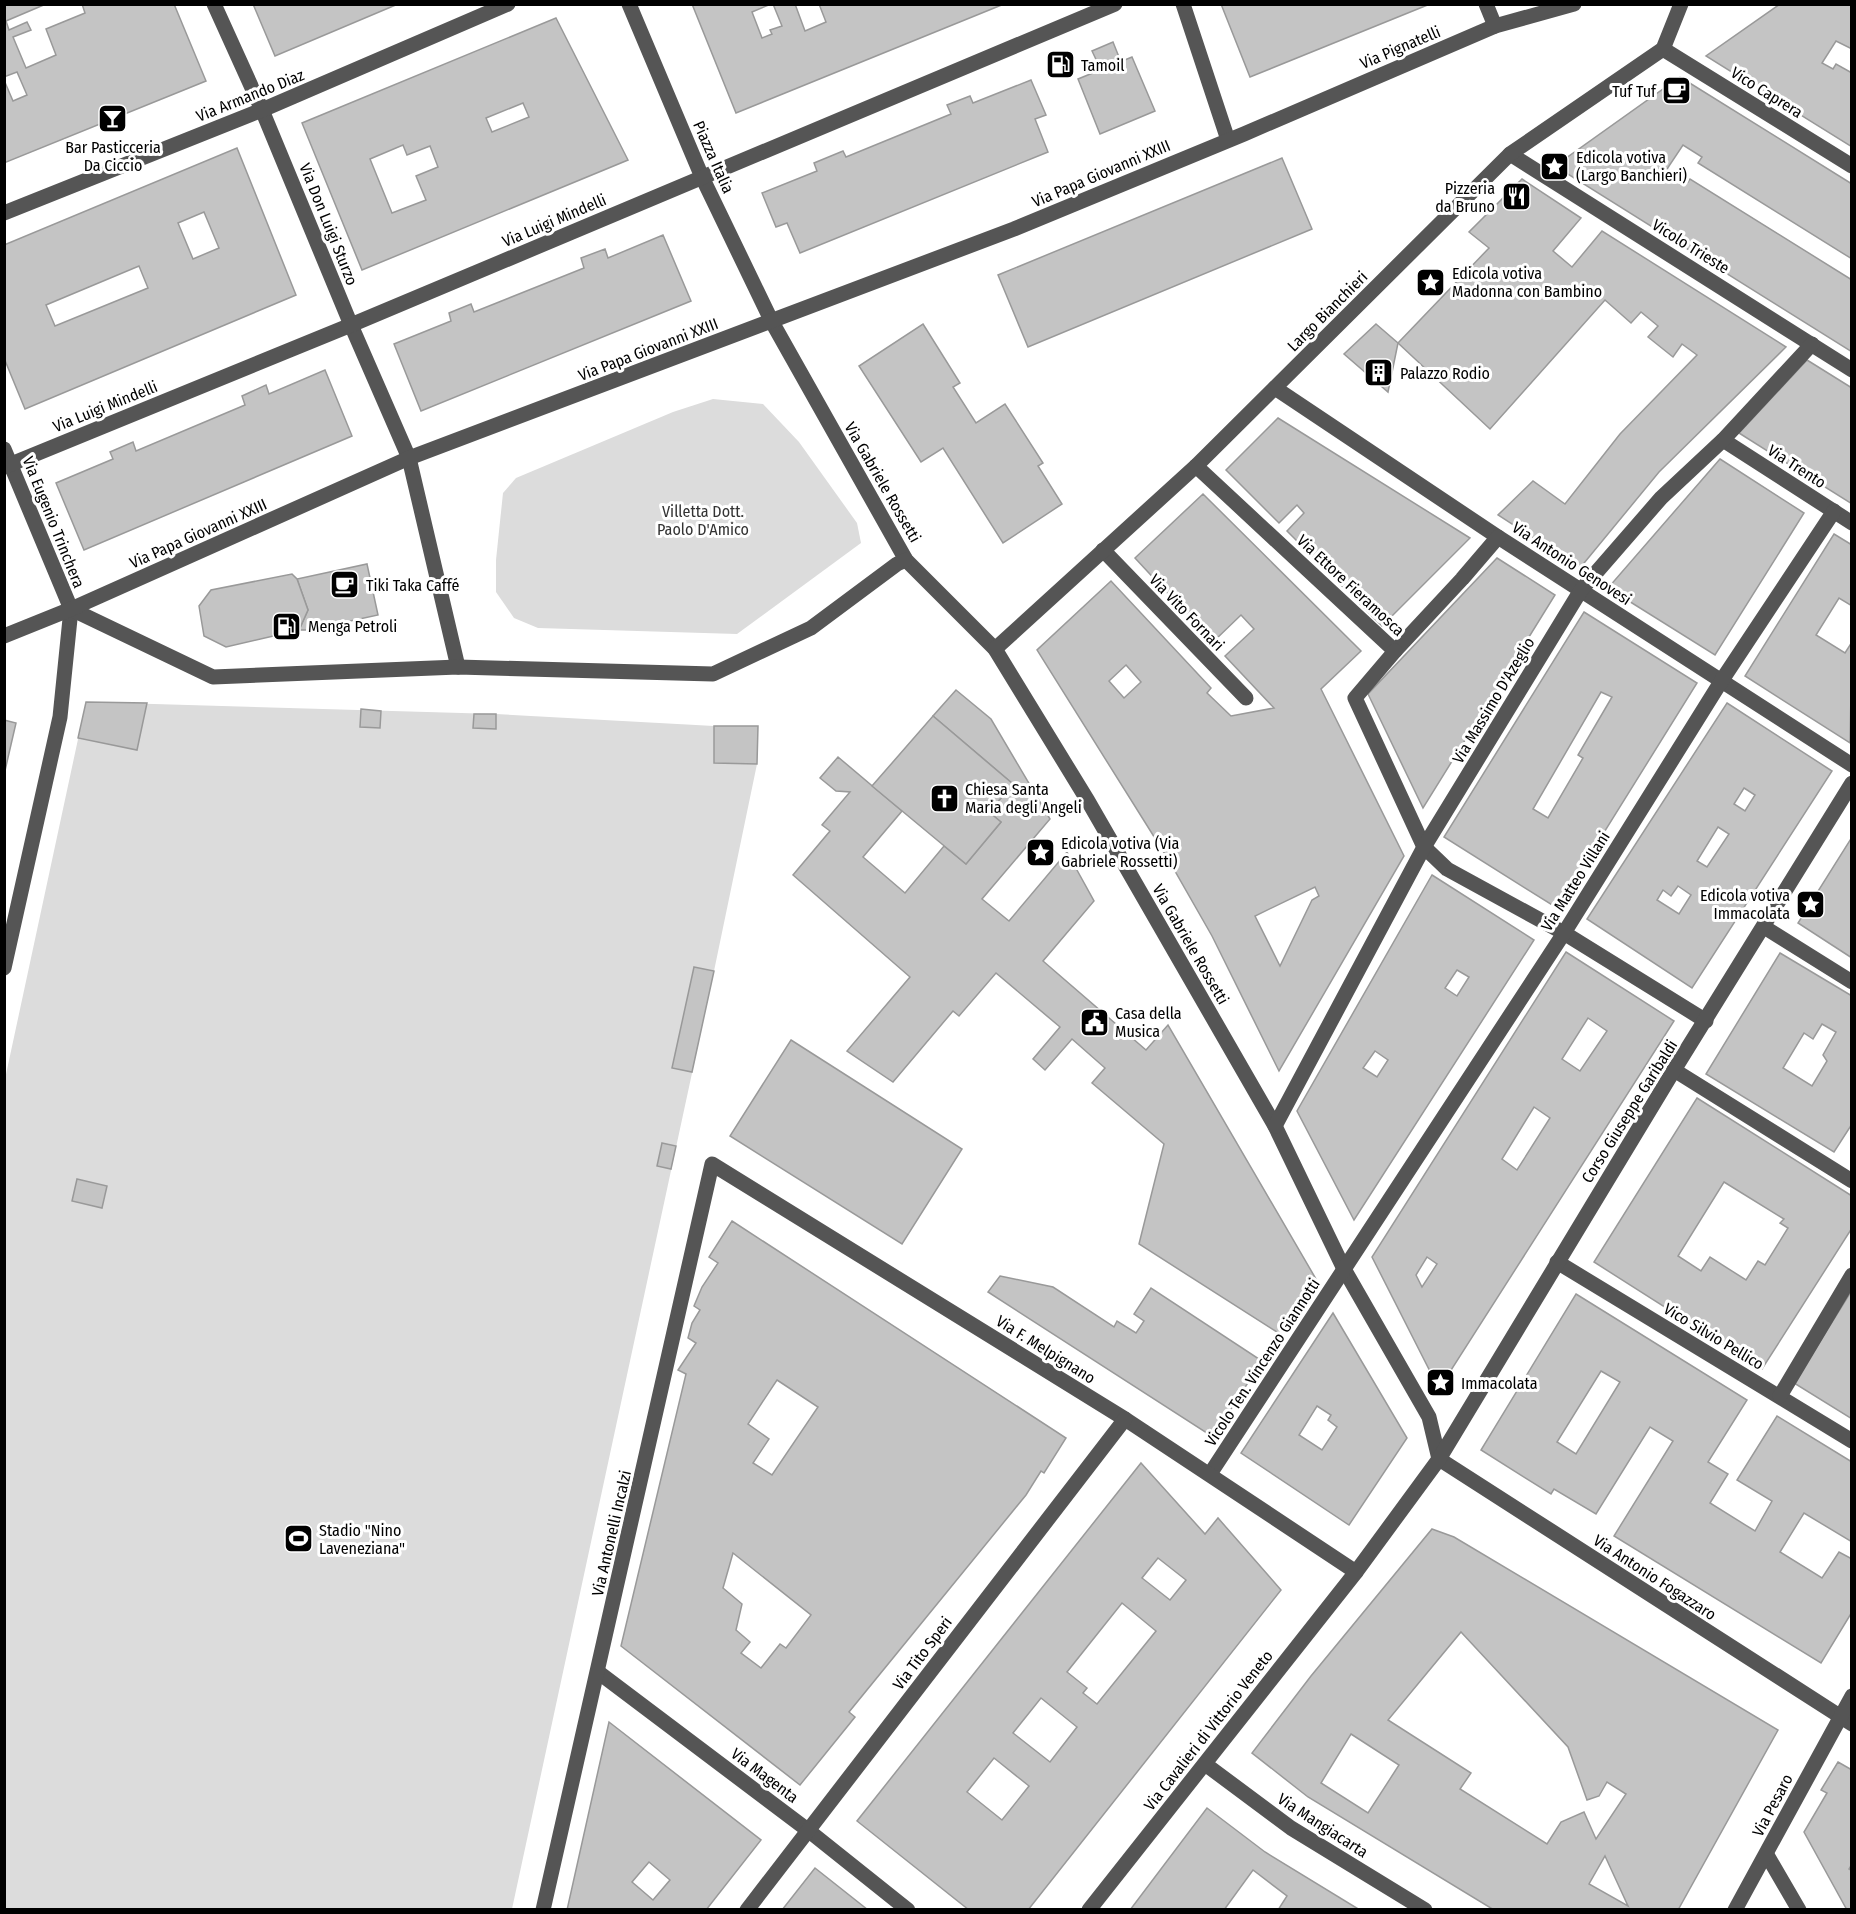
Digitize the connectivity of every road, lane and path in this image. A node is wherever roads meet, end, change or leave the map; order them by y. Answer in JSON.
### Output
{"nodes":[{"id":1,"x":214,"y":4,"type":"edge"},
{"id":2,"x":508,"y":4,"type":"edge"},
{"id":3,"x":629,"y":4,"type":"edge"},
{"id":4,"x":1115,"y":4,"type":"edge"},
{"id":5,"x":1183,"y":4,"type":"edge"},
{"id":6,"x":1486,"y":4,"type":"edge"},
{"id":7,"x":1574,"y":4,"type":"edge"},
{"id":8,"x":1681,"y":4,"type":"edge"},
{"id":9,"x":1495,"y":26,"type":"junction"},
{"id":10,"x":1663,"y":49,"type":"junction"},
{"id":11,"x":262,"y":110,"type":"junction"},
{"id":12,"x":1244,"y":134,"type":"joint"},
{"id":13,"x":1228,"y":140,"type":"junction"},
{"id":14,"x":1510,"y":154,"type":"junction"},
{"id":15,"x":1851,"y":166,"type":"edge"},
{"id":16,"x":702,"y":177,"type":"junction"},
{"id":17,"x":4,"y":213,"type":"edge"},
{"id":18,"x":771,"y":322,"type":"junction"},
{"id":19,"x":351,"y":325,"type":"junction"},
{"id":20,"x":1812,"y":344,"type":"junction"},
{"id":21,"x":1851,"y":370,"type":"edge"},
{"id":22,"x":1275,"y":388,"type":"junction"},
{"id":23,"x":1723,"y":440,"type":"junction"},
{"id":24,"x":4,"y":449,"type":"edge"},
{"id":25,"x":409,"y":458,"type":"junction"},
{"id":26,"x":8,"y":466,"type":"edge"},
{"id":27,"x":1196,"y":466,"type":"junction"},
{"id":28,"x":1834,"y":512,"type":"junction"},
{"id":29,"x":1851,"y":523,"type":"edge"},
{"id":30,"x":1498,"y":537,"type":"junction"},
{"id":31,"x":1103,"y":550,"type":"junction"},
{"id":32,"x":906,"y":560,"type":"junction"},
{"id":33,"x":1581,"y":590,"type":"junction"},
{"id":34,"x":71,"y":609,"type":"junction"},
{"id":35,"x":4,"y":636,"type":"edge"},
{"id":36,"x":995,"y":649,"type":"junction"},
{"id":37,"x":1395,"y":651,"type":"junction"},
{"id":38,"x":458,"y":667,"type":"junction"},
{"id":39,"x":1722,"y":680,"type":"junction"},
{"id":40,"x":1246,"y":698,"type":"dead end"},
{"id":41,"x":1851,"y":765,"type":"edge"},
{"id":42,"x":1851,"y":783,"type":"edge"},
{"id":43,"x":1424,"y":847,"type":"junction"},
{"id":44,"x":1764,"y":927,"type":"junction"},
{"id":45,"x":1564,"y":933,"type":"junction"},
{"id":46,"x":4,"y":968,"type":"edge"},
{"id":47,"x":1851,"y":982,"type":"edge"},
{"id":48,"x":1706,"y":1022,"type":"junction"},
{"id":49,"x":1674,"y":1070,"type":"junction"},
{"id":50,"x":1275,"y":1126,"type":"junction"},
{"id":51,"x":712,"y":1164,"type":"joint"},
{"id":52,"x":1851,"y":1181,"type":"edge"},
{"id":53,"x":1557,"y":1263,"type":"junction"},
{"id":54,"x":1344,"y":1269,"type":"junction"},
{"id":55,"x":1851,"y":1275,"type":"edge"},
{"id":56,"x":1780,"y":1396,"type":"junction"},
{"id":57,"x":1125,"y":1419,"type":"junction"},
{"id":58,"x":1851,"y":1441,"type":"edge"},
{"id":59,"x":1439,"y":1459,"type":"junction"},
{"id":60,"x":1210,"y":1474,"type":"junction"},
{"id":61,"x":1356,"y":1572,"type":"junction"},
{"id":62,"x":598,"y":1672,"type":"junction"},
{"id":63,"x":1851,"y":1695,"type":"edge"},
{"id":64,"x":1845,"y":1720,"type":"edge"},
{"id":65,"x":1205,"y":1764,"type":"junction"},
{"id":66,"x":809,"y":1831,"type":"junction"},
{"id":67,"x":1767,"y":1855,"type":"junction"},
{"id":68,"x":543,"y":1910,"type":"edge"},
{"id":69,"x":747,"y":1910,"type":"edge"},
{"id":70,"x":908,"y":1910,"type":"edge"},
{"id":71,"x":1089,"y":1910,"type":"edge"},
{"id":72,"x":1425,"y":1910,"type":"edge"},
{"id":73,"x":1736,"y":1910,"type":"edge"},
{"id":74,"x":1799,"y":1910,"type":"edge"}],
"edges":[{"from":1,"to":11,"type":"street","name":"Via Don Luigi Sturzo"},
{"from":2,"to":11,"type":"street","name":"Via Armando Diaz"},
{"from":3,"to":16,"type":"street","name":"Piazza Italia"},
{"from":4,"to":16,"type":"street","name":"Via Luigi Mindelli"},
{"from":5,"to":13,"type":"street"},
{"from":6,"to":9,"type":"street"},
{"from":7,"to":9,"type":"street","name":"Via Pignatelli"},
{"from":8,"to":10,"type":"street"},
{"from":9,"to":12,"type":"street","name":"Via Pignatelli"},
{"from":10,"to":14,"type":"street","name":"Largo Bianchieri"},
{"from":10,"to":15,"type":"street","name":"Vico Caprera"},
{"from":11,"to":17,"type":"street","name":"Via Armando Diaz"},
{"from":11,"to":19,"type":"street","name":"Via Don Luigi Sturzo"},
{"from":12,"to":13,"type":"street","name":"Via Papa Giovanni XXIII"},
{"from":13,"to":18,"type":"street","name":"Via Papa Giovanni XXIII"},
{"from":14,"to":20,"type":"street","name":"Vicolo Trieste"},
{"from":14,"to":22,"type":"street","name":"Largo Bianchieri"},
{"from":16,"to":18,"type":"street","name":"Piazza Italia"},
{"from":16,"to":19,"type":"street","name":"Via Luigi Mindelli"},
{"from":18,"to":25,"type":"street","name":"Via Papa Giovanni XXIII"},
{"from":18,"to":32,"type":"street","name":"Via Gabriele Rossetti"},
{"from":19,"to":25,"type":"street","name":"Via Don Luigi Sturzo"},
{"from":19,"to":26,"type":"street","name":"Via Luigi Mindelli"},
{"from":20,"to":21,"type":"street","name":"Vicolo Trieste"},
{"from":20,"to":23,"type":"street","name":"Via Massimo D'Azeglio"},
{"from":22,"to":27,"type":"street","name":"Largo Bianchieri"},
{"from":22,"to":30,"type":"street","name":"Via Antonio Genovesi"},
{"from":23,"to":28,"type":"street","name":"Via Trento"},
{"from":23,"to":33,"type":"street","name":"Via Massimo D'Azeglio"},
{"from":24,"to":26,"type":"street","name":"Via Eugenio Trinchera"},
{"from":25,"to":34,"type":"street","name":"Via Papa Giovanni XXIII"},
{"from":25,"to":38,"type":"street","name":"Via Don Luigi Sturzo"},
{"from":26,"to":34,"type":"street","name":"Via Eugenio Trinchera"},
{"from":27,"to":31,"type":"street","name":"Largo Bianchieri"},
{"from":27,"to":37,"type":"street","name":"Via Ettore Fieramosca"},
{"from":28,"to":29,"type":"street","name":"Via Trento"},
{"from":28,"to":39,"type":"street","name":"Via Matteo Villani"},
{"from":30,"to":33,"type":"street","name":"Via Antonio Genovesi"},
{"from":30,"to":37,"type":"street","name":"Via Ettore Fieramosca"},
{"from":31,"to":36,"type":"street","name":"Largo Bianchieri"},
{"from":31,"to":40,"type":"street","name":"Via Vito Fornari"},
{"from":32,"to":36,"type":"street","name":"Via Gabriele Rossetti"},
{"from":32,"to":38,"type":"street"},
{"from":33,"to":39,"type":"street","name":"Via Antonio Genovesi"},
{"from":33,"to":43,"type":"street","name":"Via Massimo D'Azeglio"},
{"from":34,"to":35,"type":"street","name":"Via Papa Giovanni XXIII"},
{"from":34,"to":38,"type":"street"},
{"from":34,"to":46,"type":"street"},
{"from":36,"to":50,"type":"street","name":"Via Gabriele Rossetti"},
{"from":37,"to":43,"type":"street"},
{"from":39,"to":41,"type":"street","name":"Via Antonio Genovesi"},
{"from":39,"to":45,"type":"street","name":"Via Matteo Villani"},
{"from":42,"to":44,"type":"street","name":"Corso Giuseppe Garibaldi"},
{"from":43,"to":45,"type":"street"},
{"from":43,"to":50,"type":"street","name":"Via Massimo D'Azeglio"},
{"from":44,"to":47,"type":"street"},
{"from":44,"to":48,"type":"street","name":"Corso Giuseppe Garibaldi"},
{"from":45,"to":48,"type":"street"},
{"from":45,"to":54,"type":"street","name":"Via Matteo Villani"},
{"from":48,"to":49,"type":"street","name":"Corso Giuseppe Garibaldi"},
{"from":49,"to":52,"type":"street"},
{"from":49,"to":53,"type":"street","name":"Corso Giuseppe Garibaldi"},
{"from":50,"to":54,"type":"street","name":"Via Gabriele Rossetti"},
{"from":51,"to":57,"type":"street","name":"Via F. Melpignano"},
{"from":51,"to":62,"type":"street","name":"Via Antonelli Incalzi"},
{"from":53,"to":56,"type":"street","name":"Vico Silvio Pellico"},
{"from":53,"to":59,"type":"street","name":"Corso Giuseppe Garibaldi"},
{"from":54,"to":59,"type":"street","name":"Via Gabriele Rossetti"},
{"from":54,"to":60,"type":"street","name":"Vicolo Ten. Vincenzo Giannotti"},
{"from":55,"to":56,"type":"street"},
{"from":56,"to":58,"type":"street","name":"Vico Silvio Pellico"},
{"from":57,"to":60,"type":"street","name":"Via F. Melpignano"},
{"from":57,"to":66,"type":"street","name":"Via Tito Speri"},
{"from":59,"to":61,"type":"street","name":"Via Cavalieri di Vittorio Veneto"},
{"from":59,"to":64,"type":"street","name":"Via Antonio Fogazzaro"},
{"from":60,"to":61,"type":"street","name":"Via F. Melpignano"},
{"from":61,"to":65,"type":"street","name":"Via Cavalieri di Vittorio Veneto"},
{"from":62,"to":66,"type":"street","name":"Via Magenta"},
{"from":62,"to":68,"type":"street","name":"Via Antonelli Incalzi"},
{"from":63,"to":64,"type":"street","name":"Via Pesaro"},
{"from":64,"to":67,"type":"street","name":"Via Pesaro"},
{"from":65,"to":71,"type":"street","name":"Via Cavalieri di Vittorio Veneto"},
{"from":65,"to":72,"type":"street","name":"Via Mangiacarta"},
{"from":66,"to":69,"type":"street","name":"Via Tito Speri"},
{"from":66,"to":70,"type":"street","name":"Via Magenta"},
{"from":67,"to":73,"type":"street","name":"Via Pesaro"},
{"from":67,"to":74,"type":"street"}]}
